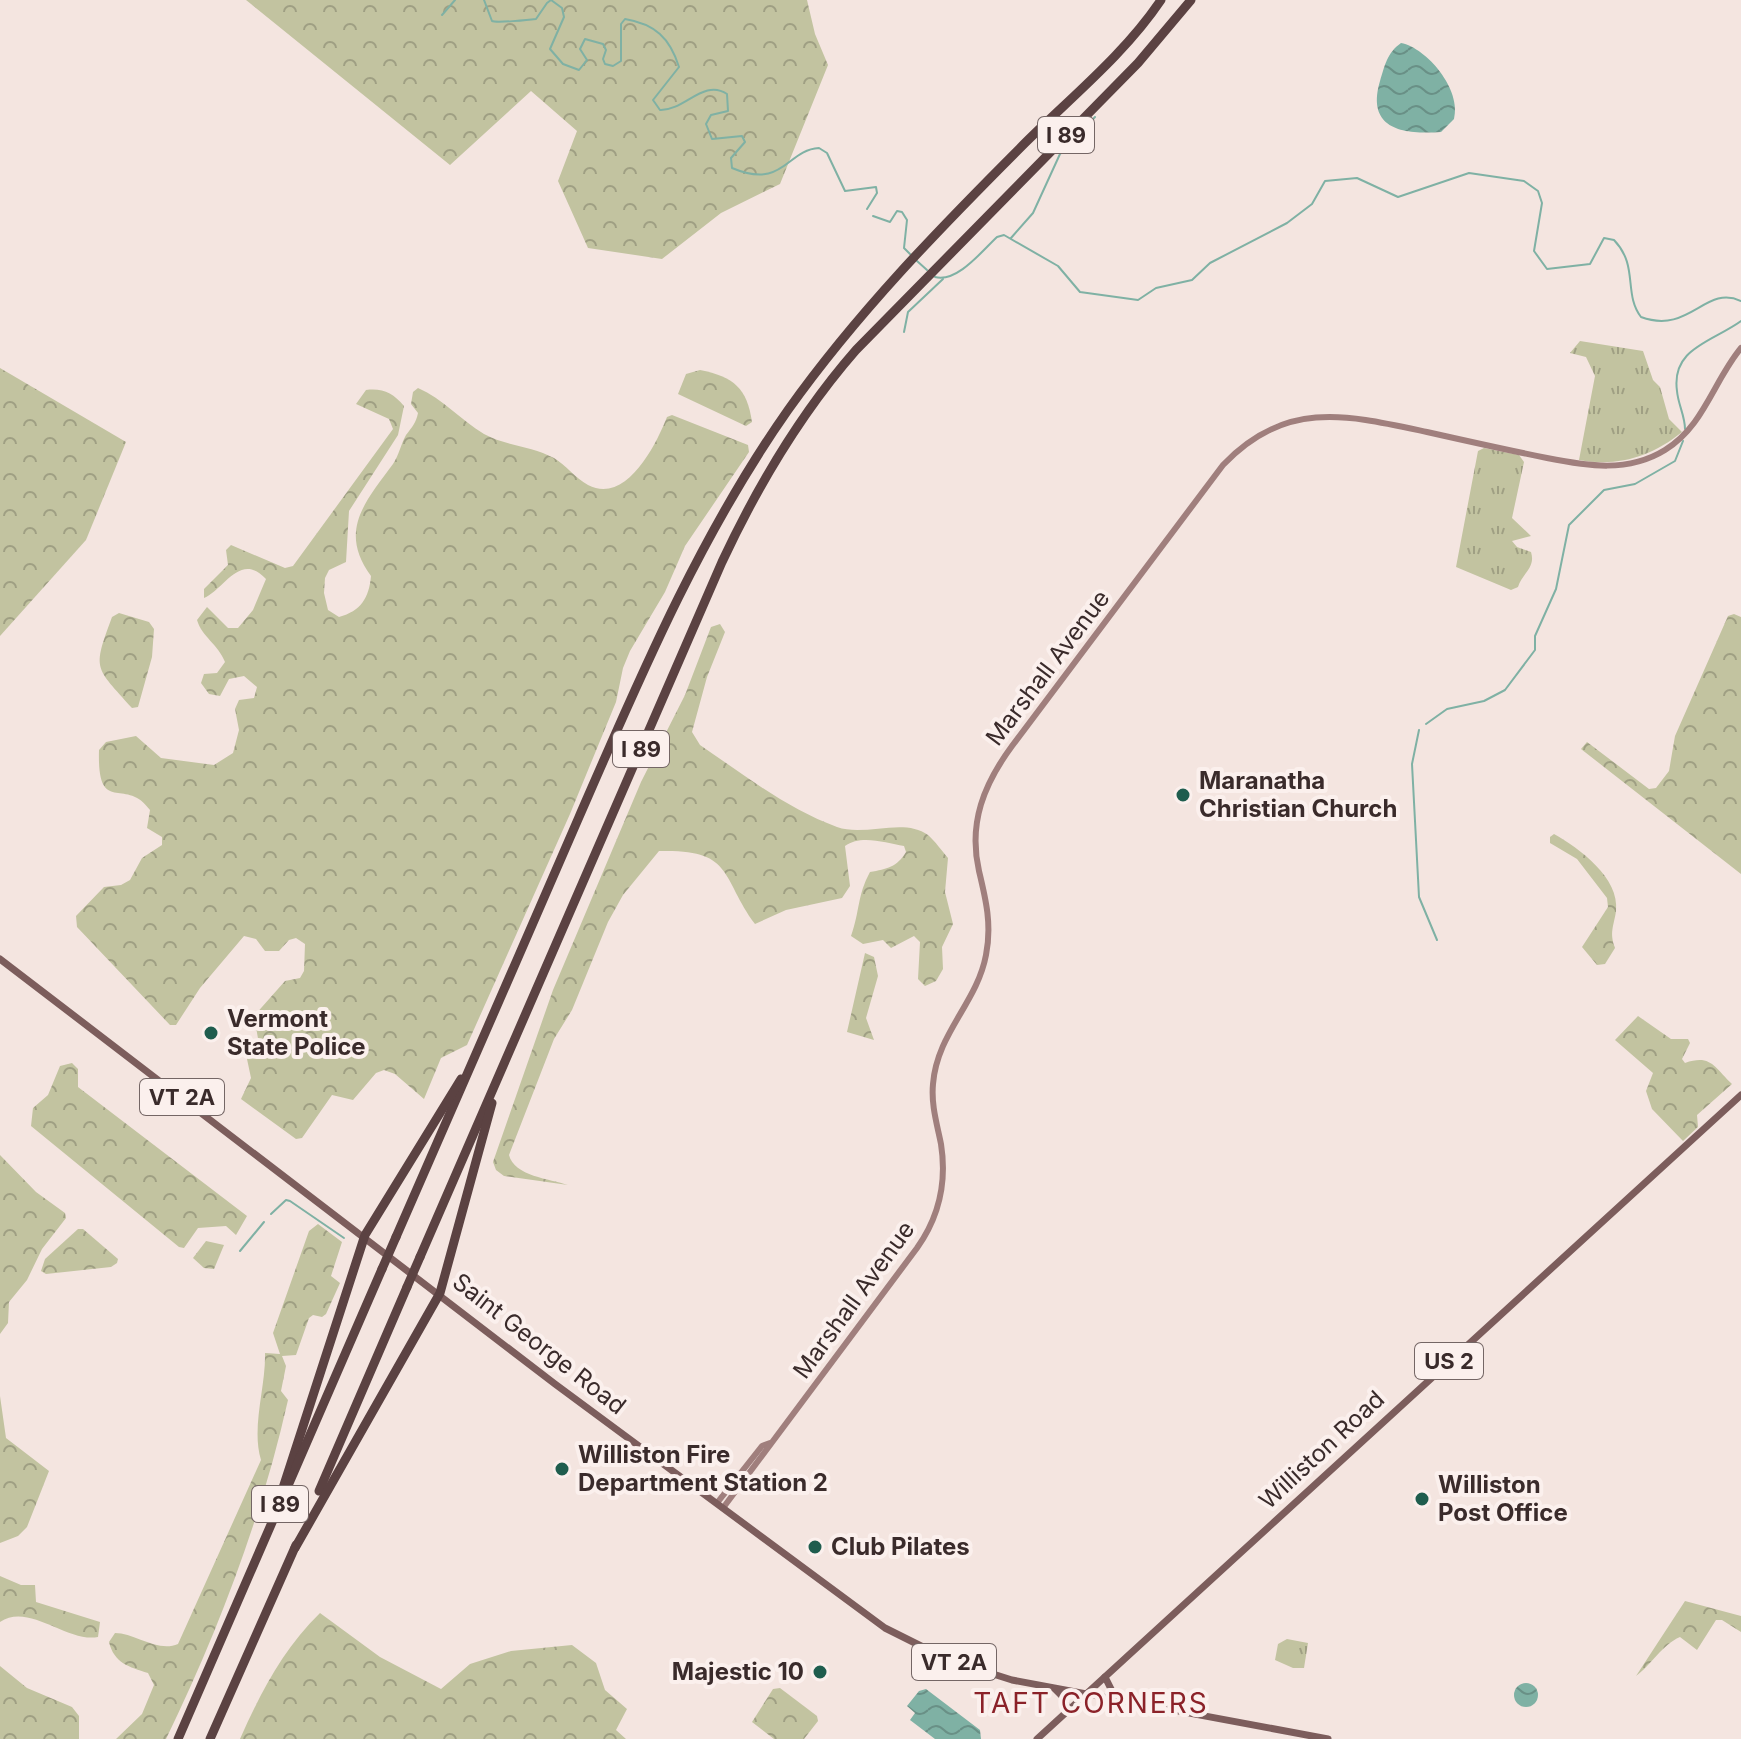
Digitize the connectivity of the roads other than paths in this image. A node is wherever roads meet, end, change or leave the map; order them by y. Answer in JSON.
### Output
{"nodes":[{"id":1,"x":1161,"y":0,"type":"edge"},
{"id":2,"x":1191,"y":0,"type":"edge"},
{"id":3,"x":1741,"y":348,"type":"edge"},
{"id":4,"x":0,"y":959,"type":"edge"},
{"id":5,"x":476,"y":1056,"type":"junction"},
{"id":6,"x":499,"y":1077,"type":"junction"},
{"id":7,"x":1741,"y":1095,"type":"edge"},
{"id":8,"x":365,"y":1235,"type":"junction"},
{"id":9,"x":440,"y":1293,"type":"junction"},
{"id":10,"x":720,"y":1506,"type":"junction"},
{"id":11,"x":274,"y":1518,"type":"junction"},
{"id":12,"x":295,"y":1548,"type":"junction"},
{"id":13,"x":1105,"y":1677,"type":"junction"},
{"id":14,"x":1053,"y":1687,"type":"junction"},
{"id":15,"x":1088,"y":1692,"type":"junction"},
{"id":16,"x":1115,"y":1697,"type":"junction"},
{"id":17,"x":1067,"y":1712,"type":"junction"},
{"id":18,"x":178,"y":1739,"type":"edge"},
{"id":19,"x":210,"y":1739,"type":"edge"},
{"id":20,"x":1037,"y":1739,"type":"edge"},
{"id":21,"x":1328,"y":1739,"type":"edge"}],
"edges":[{"from":1,"to":5,"type":"highway","number":"I 89"},
{"from":2,"to":6,"type":"highway","number":"I 89"},
{"from":3,"to":10,"type":"main road","name":"Marshall Avenue"},
{"from":4,"to":8,"type":"main road","name":"Saint George Road","number":"VT 2A"},
{"from":5,"to":8,"type":"highway"},
{"from":5,"to":11,"type":"highway","number":"I 89","bridge":true},
{"from":6,"to":9,"type":"highway"},
{"from":6,"to":12,"type":"highway","number":"I 89","bridge":true},
{"from":7,"to":13,"type":"main road","name":"Williston Road","number":"US 2"},
{"from":8,"to":9,"type":"main road","name":"Saint George Road","number":"VT 2A"},
{"from":8,"to":11,"type":"highway"},
{"from":9,"to":10,"type":"main road","name":"Saint George Road","number":"VT 2A"},
{"from":9,"to":12,"type":"highway"},
{"from":10,"to":14,"type":"main road","name":"Saint George Road","number":"VT 2A"},
{"from":11,"to":18,"type":"highway","number":"I 89"},
{"from":12,"to":19,"type":"highway","number":"I 89"},
{"from":13,"to":15,"type":"main road","name":"Williston Road","number":"US 2"},
{"from":13,"to":16,"type":"main road"},
{"from":14,"to":15,"type":"main road","name":"Saint George Road","number":"VT 2A"},
{"from":14,"to":17,"type":"main road"},
{"from":15,"to":16,"type":"main road","number":"VT 2A"},
{"from":15,"to":17,"type":"main road","name":"Williston Road","number":"US 2"},
{"from":16,"to":21,"type":"main road","number":"VT 2A"},
{"from":17,"to":20,"type":"main road","name":"Williston Road","number":"US 2"}]}
